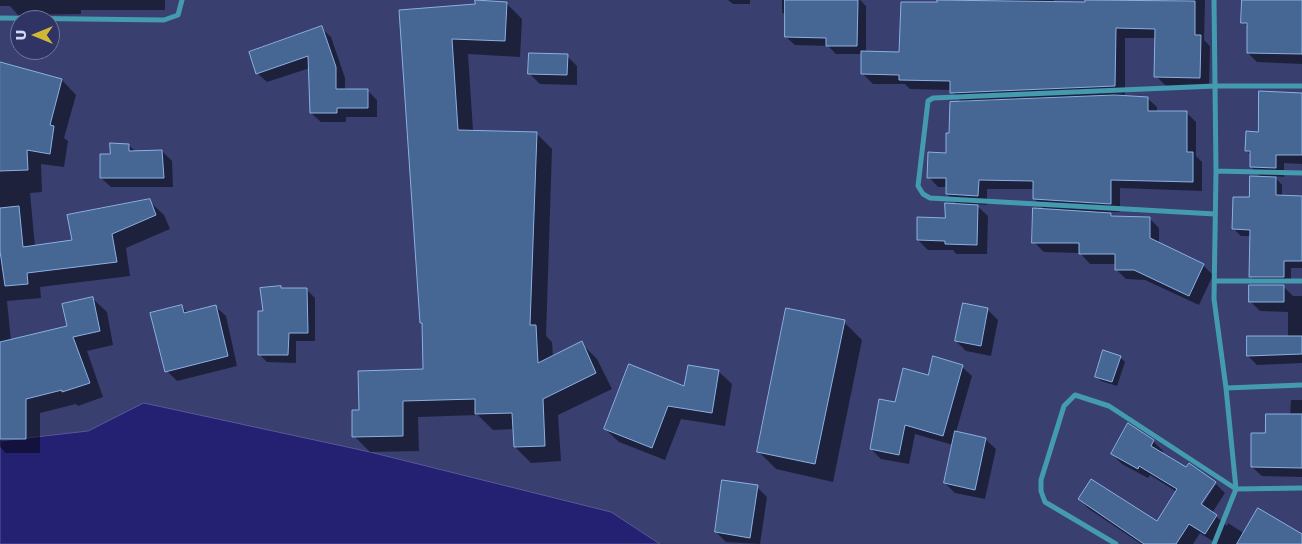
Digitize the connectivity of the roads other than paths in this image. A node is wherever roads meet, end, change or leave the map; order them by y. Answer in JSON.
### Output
{"nodes":[{"id":1,"x":182,"y":0,"type":"edge"},
{"id":2,"x":1214,"y":0,"type":"edge"},
{"id":3,"x":0,"y":18,"type":"edge"},
{"id":4,"x":1215,"y":86,"type":"junction"},
{"id":5,"x":1302,"y":86,"type":"edge"},
{"id":6,"x":1216,"y":171,"type":"junction"},
{"id":7,"x":1302,"y":173,"type":"edge"},
{"id":8,"x":1215,"y":214,"type":"junction"},
{"id":9,"x":1216,"y":281,"type":"junction"},
{"id":10,"x":1302,"y":281,"type":"edge"},
{"id":11,"x":1302,"y":386,"type":"edge"},
{"id":12,"x":1226,"y":388,"type":"junction"},
{"id":13,"x":1302,"y":488,"type":"edge"},
{"id":14,"x":1236,"y":489,"type":"junction"},
{"id":15,"x":1116,"y":544,"type":"edge"},
{"id":16,"x":1214,"y":544,"type":"edge"}],
"edges":[{"from":1,"to":3,"type":"street"},
{"from":2,"to":4,"type":"street"},
{"from":4,"to":5,"type":"street"},
{"from":4,"to":6,"type":"street"},
{"from":4,"to":8,"type":"street"},
{"from":6,"to":7,"type":"street"},
{"from":6,"to":8,"type":"street"},
{"from":8,"to":9,"type":"street"},
{"from":9,"to":10,"type":"street"},
{"from":9,"to":12,"type":"street"},
{"from":11,"to":12,"type":"street"},
{"from":12,"to":14,"type":"street"},
{"from":13,"to":14,"type":"street"},
{"from":14,"to":15,"type":"street"},
{"from":14,"to":16,"type":"street"}]}
